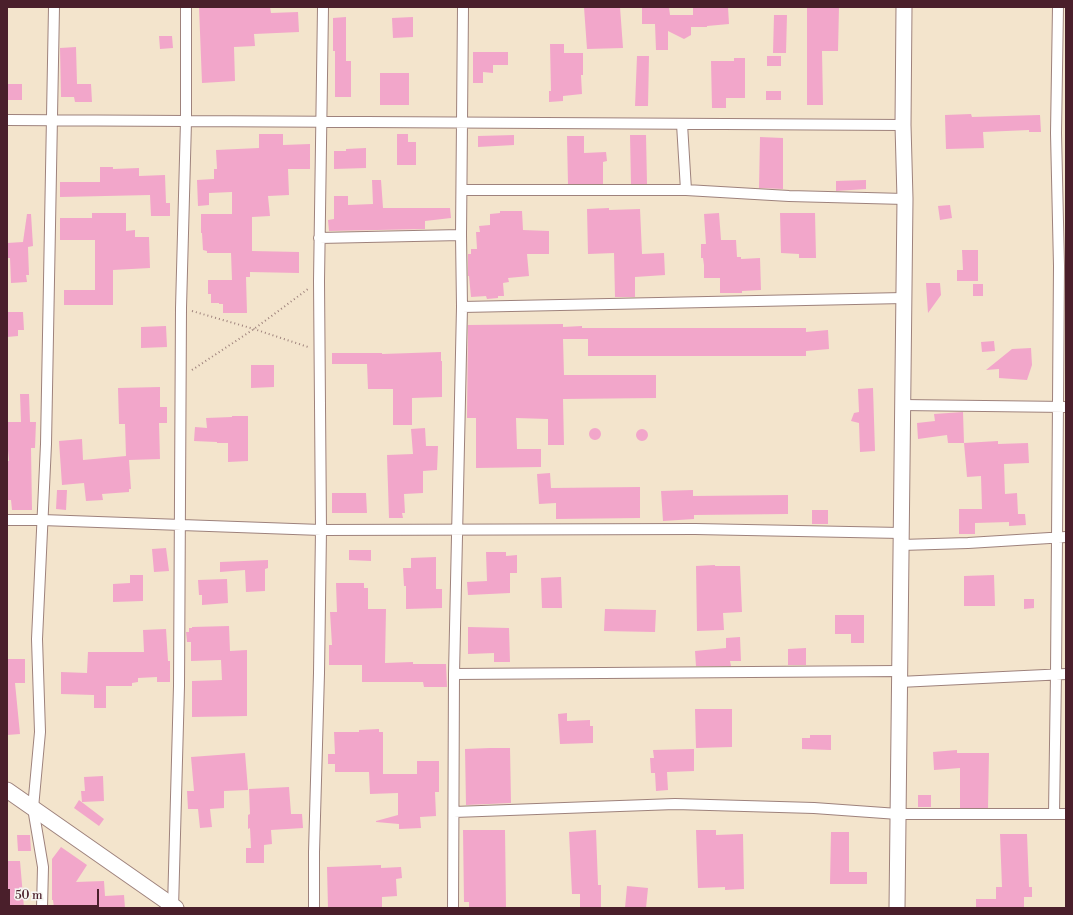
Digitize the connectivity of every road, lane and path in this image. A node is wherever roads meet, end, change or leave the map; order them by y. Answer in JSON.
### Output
{"nodes":[{"id":1,"x":54,"y":7,"type":"edge"},
{"id":2,"x":186,"y":7,"type":"edge"},
{"id":3,"x":323,"y":7,"type":"edge"},
{"id":4,"x":463,"y":7,"type":"edge"},
{"id":5,"x":904,"y":7,"type":"edge"},
{"id":6,"x":1058,"y":7,"type":"edge"},
{"id":7,"x":7,"y":120,"type":"edge"},
{"id":8,"x":52,"y":120,"type":"junction"},
{"id":9,"x":186,"y":121,"type":"junction"},
{"id":10,"x":321,"y":122,"type":"junction"},
{"id":11,"x":462,"y":123,"type":"junction"},
{"id":12,"x":682,"y":124,"type":"junction"},
{"id":13,"x":903,"y":125,"type":"junction"},
{"id":14,"x":1061,"y":133,"type":"edge"},
{"id":15,"x":462,"y":190,"type":"junction"},
{"id":16,"x":686,"y":190,"type":"junction"},
{"id":17,"x":905,"y":199,"type":"junction"},
{"id":18,"x":461,"y":235,"type":"junction"},
{"id":19,"x":319,"y":238,"type":"junction"},
{"id":20,"x":1062,"y":266,"type":"edge"},
{"id":21,"x":319,"y":281,"type":"junction"},
{"id":22,"x":904,"y":298,"type":"junction"},
{"id":23,"x":462,"y":307,"type":"junction"},
{"id":24,"x":181,"y":308,"type":"junction"},
{"id":25,"x":254,"y":329,"type":"junction"},
{"id":26,"x":319,"y":350,"type":"junction"},
{"id":27,"x":181,"y":378,"type":"junction"},
{"id":28,"x":902,"y":405,"type":"junction"},
{"id":29,"x":1062,"y":407,"type":"edge"},
{"id":30,"x":7,"y":520,"type":"edge"},
{"id":31,"x":42,"y":520,"type":"junction"},
{"id":32,"x":180,"y":525,"type":"junction"},
{"id":33,"x":457,"y":529,"type":"junction"},
{"id":34,"x":321,"y":530,"type":"junction"},
{"id":35,"x":1061,"y":538,"type":"edge"},
{"id":36,"x":901,"y":539,"type":"junction"},
{"id":37,"x":454,"y":674,"type":"junction"},
{"id":38,"x":1061,"y":674,"type":"edge"},
{"id":39,"x":900,"y":676,"type":"junction"},
{"id":40,"x":7,"y":790,"type":"edge"},
{"id":41,"x":33,"y":808,"type":"junction"},
{"id":42,"x":454,"y":812,"type":"junction"},
{"id":43,"x":898,"y":814,"type":"junction"},
{"id":44,"x":1054,"y":814,"type":"junction"},
{"id":45,"x":1066,"y":814,"type":"edge"},
{"id":46,"x":174,"y":907,"type":"edge"},
{"id":47,"x":42,"y":908,"type":"edge"},
{"id":48,"x":314,"y":908,"type":"edge"},
{"id":49,"x":453,"y":908,"type":"edge"},
{"id":50,"x":897,"y":908,"type":"edge"}],
"edges":[{"from":1,"to":8,"type":"street"},
{"from":2,"to":9,"type":"street"},
{"from":3,"to":10,"type":"street"},
{"from":4,"to":11,"type":"street"},
{"from":5,"to":13,"type":"street"},
{"from":6,"to":14,"type":"street"},
{"from":7,"to":8,"type":"street"},
{"from":8,"to":9,"type":"street"},
{"from":8,"to":31,"type":"street"},
{"from":9,"to":10,"type":"street"},
{"from":9,"to":24,"type":"street"},
{"from":10,"to":11,"type":"street"},
{"from":10,"to":19,"type":"street"},
{"from":11,"to":12,"type":"street"},
{"from":11,"to":15,"type":"street"},
{"from":12,"to":13,"type":"street"},
{"from":12,"to":16,"type":"street"},
{"from":13,"to":17,"type":"street"},
{"from":14,"to":20,"type":"street"},
{"from":15,"to":16,"type":"street"},
{"from":15,"to":18,"type":"street"},
{"from":16,"to":17,"type":"street"},
{"from":17,"to":22,"type":"street"},
{"from":18,"to":19,"type":"street"},
{"from":18,"to":23,"type":"street"},
{"from":19,"to":21,"type":"street"},
{"from":20,"to":29,"type":"street"},
{"from":21,"to":25,"type":"path"},
{"from":21,"to":26,"type":"street"},
{"from":22,"to":23,"type":"street"},
{"from":22,"to":28,"type":"street"},
{"from":23,"to":33,"type":"street"},
{"from":24,"to":25,"type":"path"},
{"from":24,"to":27,"type":"street"},
{"from":25,"to":26,"type":"path"},
{"from":25,"to":27,"type":"path"},
{"from":26,"to":34,"type":"street"},
{"from":27,"to":32,"type":"street"},
{"from":28,"to":29,"type":"street"},
{"from":28,"to":36,"type":"street"},
{"from":29,"to":35,"type":"street"},
{"from":30,"to":31,"type":"street"},
{"from":31,"to":32,"type":"street"},
{"from":31,"to":41,"type":"street"},
{"from":32,"to":34,"type":"street"},
{"from":32,"to":46,"type":"street"},
{"from":33,"to":34,"type":"street"},
{"from":33,"to":36,"type":"street"},
{"from":33,"to":37,"type":"street"},
{"from":34,"to":48,"type":"street"},
{"from":35,"to":36,"type":"street"},
{"from":35,"to":38,"type":"street"},
{"from":36,"to":39,"type":"street"},
{"from":37,"to":39,"type":"street"},
{"from":37,"to":42,"type":"street"},
{"from":38,"to":39,"type":"street"},
{"from":38,"to":44,"type":"street"},
{"from":39,"to":43,"type":"street"},
{"from":40,"to":41,"type":"street"},
{"from":41,"to":46,"type":"street"},
{"from":41,"to":47,"type":"street"},
{"from":42,"to":43,"type":"street"},
{"from":42,"to":49,"type":"street"},
{"from":43,"to":44,"type":"street"},
{"from":43,"to":50,"type":"street"},
{"from":44,"to":45,"type":"street"}]}
